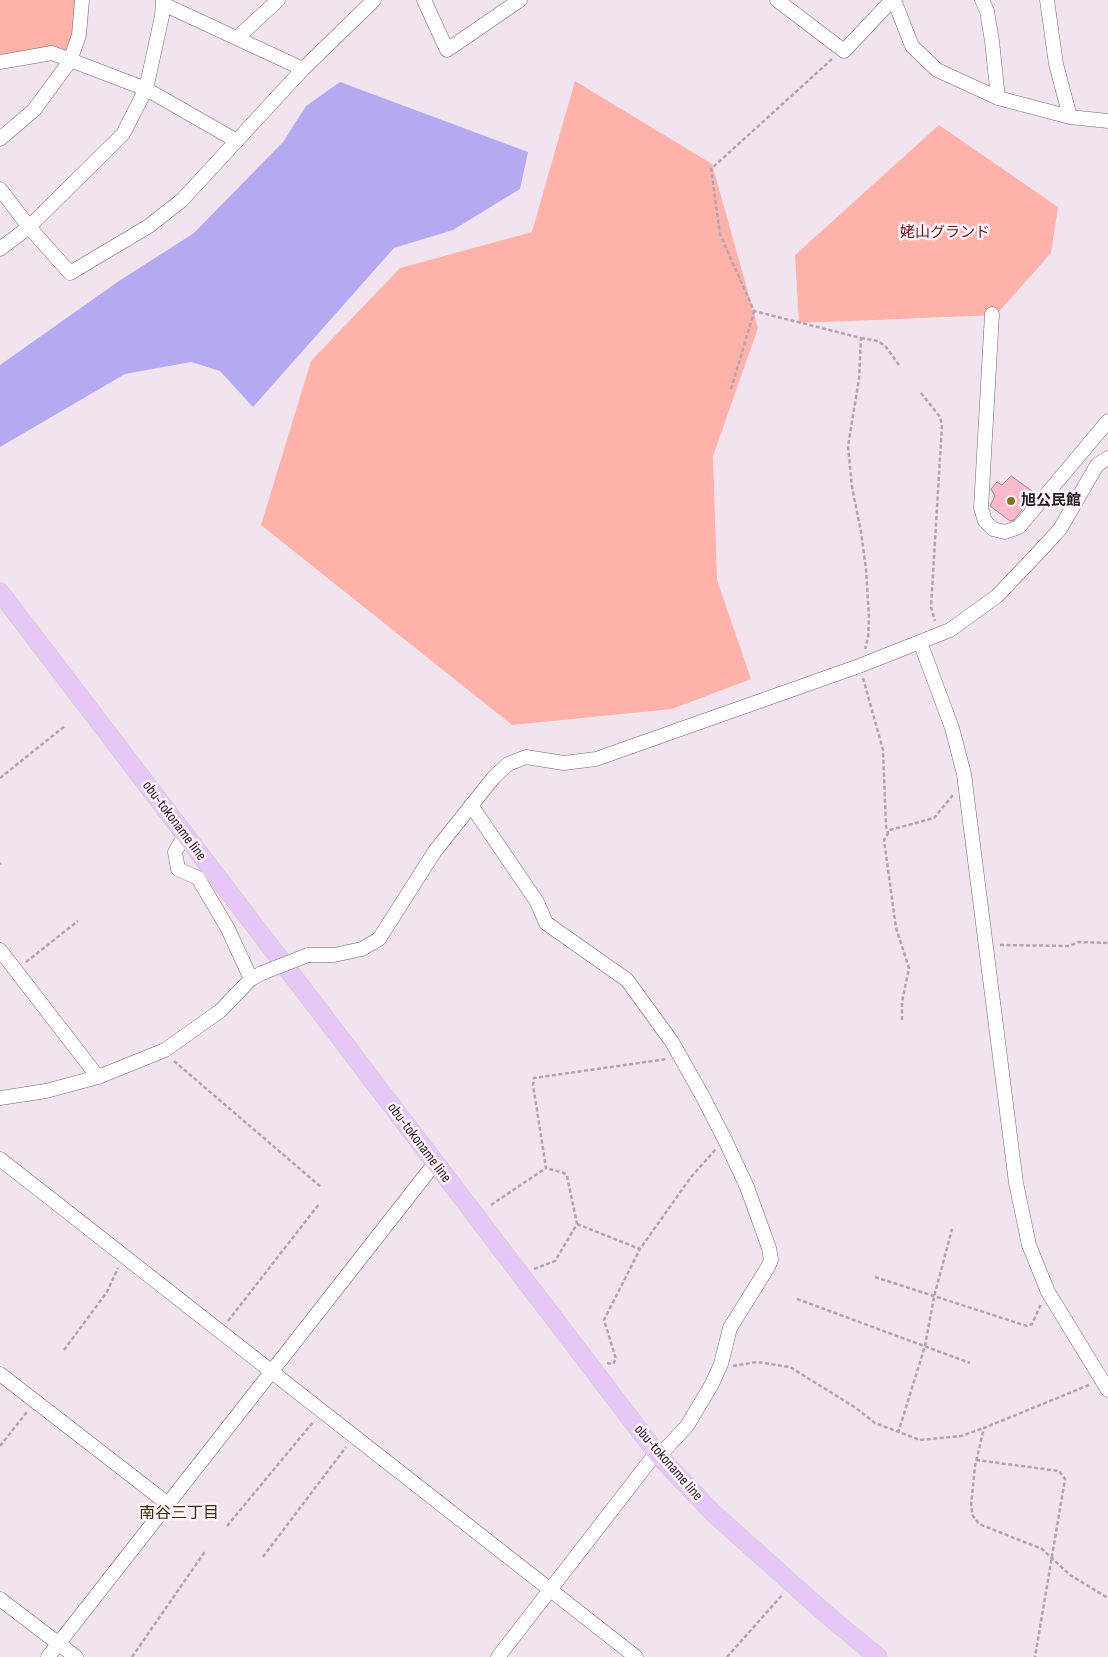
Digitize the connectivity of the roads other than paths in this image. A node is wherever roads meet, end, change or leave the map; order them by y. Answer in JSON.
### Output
{"nodes":[{"id":1,"x":82,"y":0,"type":"edge"},
{"id":2,"x":278,"y":0,"type":"edge"},
{"id":3,"x":374,"y":0,"type":"edge"},
{"id":4,"x":424,"y":0,"type":"edge"},
{"id":5,"x":520,"y":0,"type":"edge"},
{"id":6,"x":778,"y":0,"type":"edge"},
{"id":7,"x":893,"y":0,"type":"edge"},
{"id":8,"x":982,"y":0,"type":"edge"},
{"id":9,"x":1047,"y":0,"type":"edge"},
{"id":10,"x":163,"y":2,"type":"edge"},
{"id":11,"x":237,"y":38,"type":"junction"},
{"id":12,"x":70,"y":61,"type":"junction"},
{"id":13,"x":0,"y":62,"type":"edge"},
{"id":14,"x":304,"y":69,"type":"junction"},
{"id":15,"x":146,"y":89,"type":"junction"},
{"id":16,"x":998,"y":98,"type":"junction"},
{"id":17,"x":1070,"y":117,"type":"junction"},
{"id":18,"x":1108,"y":121,"type":"edge"},
{"id":19,"x":0,"y":139,"type":"edge"},
{"id":20,"x":237,"y":141,"type":"junction"},
{"id":21,"x":0,"y":189,"type":"edge"},
{"id":22,"x":29,"y":227,"type":"junction"},
{"id":23,"x":0,"y":249,"type":"edge"},
{"id":24,"x":992,"y":314,"type":"dead end"},
{"id":25,"x":1108,"y":421,"type":"edge"},
{"id":26,"x":1108,"y":458,"type":"edge"},
{"id":27,"x":0,"y":592,"type":"edge"},
{"id":28,"x":920,"y":642,"type":"junction"},
{"id":29,"x":471,"y":805,"type":"junction"},
{"id":30,"x":185,"y":835,"type":"junction"},
{"id":31,"x":0,"y":950,"type":"edge"},
{"id":32,"x":256,"y":976,"type":"junction"},
{"id":33,"x":98,"y":1077,"type":"junction"},
{"id":34,"x":0,"y":1098,"type":"edge"},
{"id":35,"x":0,"y":1159,"type":"edge"},
{"id":36,"x":435,"y":1164,"type":"junction"},
{"id":37,"x":0,"y":1374,"type":"edge"},
{"id":38,"x":271,"y":1374,"type":"junction"},
{"id":39,"x":1104,"y":1385,"type":"edge"},
{"id":40,"x":658,"y":1454,"type":"junction"},
{"id":41,"x":168,"y":1504,"type":"junction"},
{"id":42,"x":551,"y":1590,"type":"junction"},
{"id":43,"x":0,"y":1599,"type":"edge"},
{"id":44,"x":58,"y":1644,"type":"junction"},
{"id":45,"x":48,"y":1657,"type":"edge"},
{"id":46,"x":76,"y":1657,"type":"edge"},
{"id":47,"x":498,"y":1657,"type":"edge"},
{"id":48,"x":636,"y":1657,"type":"edge"},
{"id":49,"x":878,"y":1657,"type":"edge"}],
"edges":[{"from":1,"to":12,"type":"street"},
{"from":2,"to":11,"type":"street"},
{"from":3,"to":14,"type":"street"},
{"from":4,"to":5,"type":"street"},
{"from":6,"to":7,"type":"street"},
{"from":7,"to":16,"type":"street"},
{"from":8,"to":16,"type":"street"},
{"from":9,"to":17,"type":"street"},
{"from":10,"to":11,"type":"street"},
{"from":10,"to":15,"type":"street"},
{"from":11,"to":14,"type":"street"},
{"from":12,"to":13,"type":"street"},
{"from":12,"to":15,"type":"street"},
{"from":12,"to":19,"type":"street"},
{"from":14,"to":20,"type":"street"},
{"from":15,"to":20,"type":"street"},
{"from":15,"to":22,"type":"street"},
{"from":16,"to":17,"type":"street"},
{"from":17,"to":18,"type":"street"},
{"from":20,"to":22,"type":"street"},
{"from":21,"to":22,"type":"street"},
{"from":22,"to":23,"type":"street"},
{"from":24,"to":25,"type":"street"},
{"from":26,"to":28,"type":"street"},
{"from":27,"to":30,"type":"main road","name":"obu-tokoname line"},
{"from":28,"to":29,"type":"street"},
{"from":28,"to":39,"type":"street"},
{"from":29,"to":32,"type":"street","bridge":true},
{"from":29,"to":40,"type":"street"},
{"from":30,"to":32,"type":"street"},
{"from":30,"to":36,"type":"main road","name":"obu-tokoname line"},
{"from":31,"to":33,"type":"street"},
{"from":32,"to":33,"type":"street"},
{"from":33,"to":34,"type":"street"},
{"from":35,"to":38,"type":"street"},
{"from":36,"to":38,"type":"street"},
{"from":36,"to":40,"type":"main road","name":"obu-tokoname line"},
{"from":37,"to":41,"type":"street"},
{"from":38,"to":41,"type":"street"},
{"from":38,"to":42,"type":"street"},
{"from":40,"to":42,"type":"street"},
{"from":40,"to":49,"type":"main road","name":"obu-tokoname line"},
{"from":41,"to":44,"type":"street"},
{"from":42,"to":47,"type":"street"},
{"from":42,"to":48,"type":"street"},
{"from":43,"to":44,"type":"street"},
{"from":44,"to":45,"type":"street"},
{"from":44,"to":46,"type":"street"}]}
